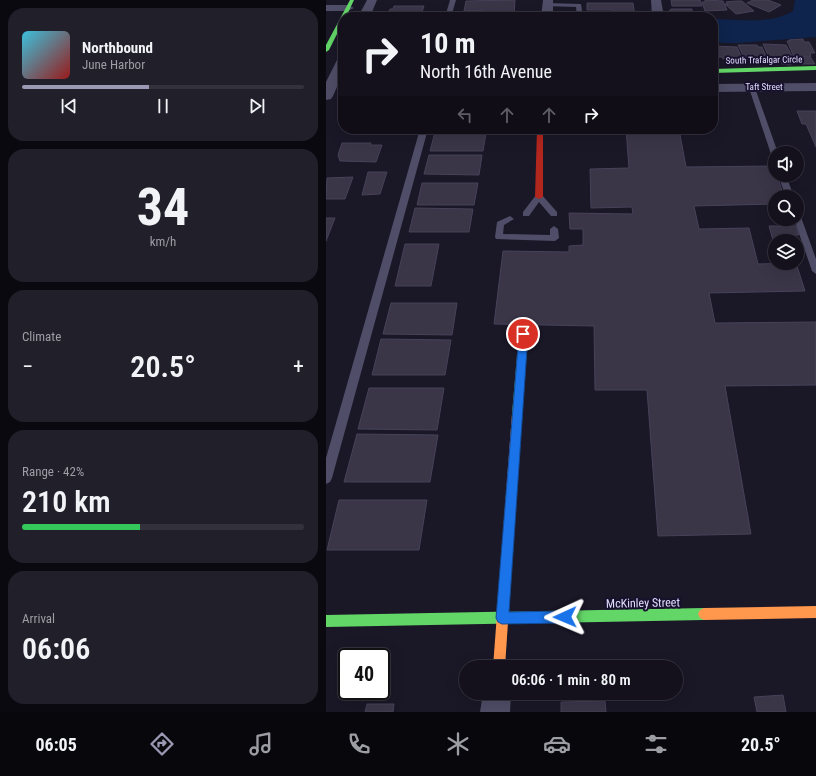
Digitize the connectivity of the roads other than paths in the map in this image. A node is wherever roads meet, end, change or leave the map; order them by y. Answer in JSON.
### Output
{"nodes":[{"id":1,"x":372,"y":0,"type":"edge"},
{"id":2,"x":453,"y":0,"type":"edge"},
{"id":3,"x":656,"y":0,"type":"edge"},
{"id":4,"x":548,"y":3,"type":"edge"},
{"id":5,"x":350,"y":4,"type":"edge"},
{"id":6,"x":326,"y":8,"type":"edge"},
{"id":7,"x":366,"y":12,"type":"edge"},
{"id":8,"x":449,"y":12,"type":"edge"},
{"id":9,"x":580,"y":12,"type":"edge"},
{"id":10,"x":657,"y":12,"type":"edge"},
{"id":11,"x":338,"y":26,"type":"edge"},
{"id":12,"x":327,"y":47,"type":"edge"},
{"id":13,"x":816,"y":68,"type":"edge"},
{"id":14,"x":338,"y":70,"type":"edge"},
{"id":15,"x":718,"y":71,"type":"edge"},
{"id":16,"x":816,"y":87,"type":"edge"},
{"id":17,"x":718,"y":88,"type":"edge"},
{"id":18,"x":752,"y":88,"type":"junction"},
{"id":19,"x":338,"y":93,"type":"edge"},
{"id":20,"x":326,"y":94,"type":"edge"},
{"id":21,"x":423,"y":134,"type":"edge"},
{"id":22,"x":540,"y":134,"type":"edge"},
{"id":23,"x":772,"y":146,"type":"edge"},
{"id":24,"x":539,"y":197,"type":"junction"},
{"id":25,"x":526,"y":214,"type":"dead end"},
{"id":26,"x":554,"y":214,"type":"dead end"},
{"id":27,"x":510,"y":219,"type":"dead end"},
{"id":28,"x":800,"y":226,"type":"edge"},
{"id":29,"x":524,"y":228,"type":"dead end"},
{"id":30,"x":554,"y":229,"type":"dead end"},
{"id":31,"x":523,"y":238,"type":"junction"},
{"id":32,"x":816,"y":271,"type":"edge"},
{"id":33,"x":523,"y":334,"type":"dead end"},
{"id":34,"x":326,"y":478,"type":"edge"},
{"id":35,"x":816,"y":612,"type":"edge"},
{"id":36,"x":502,"y":618,"type":"junction"},
{"id":37,"x":326,"y":621,"type":"edge"},
{"id":38,"x":499,"y":660,"type":"edge"},
{"id":39,"x":497,"y":700,"type":"edge"},
{"id":40,"x":496,"y":712,"type":"edge"}],
"edges":[{"from":1,"to":7,"type":"street"},
{"from":2,"to":8,"type":"lane"},
{"from":3,"to":10,"type":"street"},
{"from":4,"to":9,"type":"lane"},
{"from":5,"to":6,"type":"street"},
{"from":11,"to":12,"type":"street"},
{"from":13,"to":15,"type":"street","name":"South Trafalgar Circle"},
{"from":14,"to":20,"type":"street"},
{"from":16,"to":18,"type":"street","name":"Taft Street"},
{"from":17,"to":18,"type":"street","name":"Taft Street"},
{"from":18,"to":23,"type":"lane"},
{"from":19,"to":20,"type":"street"},
{"from":21,"to":34,"type":"lane"},
{"from":22,"to":24,"type":"street"},
{"from":24,"to":25,"type":"lane"},
{"from":24,"to":26,"type":"lane"},
{"from":27,"to":31,"type":"lane"},
{"from":28,"to":32,"type":"lane"},
{"from":29,"to":31,"type":"lane"},
{"from":30,"to":31,"type":"lane"},
{"from":33,"to":36,"type":"street"},
{"from":35,"to":36,"type":"street","name":"McKinley Street"},
{"from":36,"to":37,"type":"street","name":"McKinley Street"},
{"from":36,"to":38,"type":"street"},
{"from":39,"to":40,"type":"street"}]}
